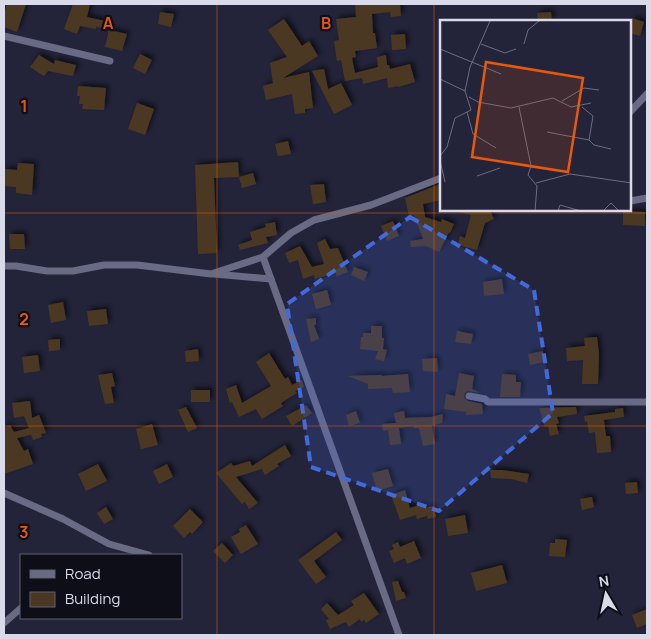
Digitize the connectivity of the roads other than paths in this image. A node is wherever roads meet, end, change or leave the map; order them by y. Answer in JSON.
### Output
{"nodes":[{"id":1,"x":4,"y":36,"type":"edge"},
{"id":2,"x":110,"y":62,"type":"dead end"},
{"id":3,"x":647,"y":94,"type":"edge"},
{"id":4,"x":631,"y":111,"type":"edge"},
{"id":5,"x":440,"y":178,"type":"edge"},
{"id":6,"x":647,"y":198,"type":"edge"},
{"id":7,"x":631,"y":201,"type":"edge"},
{"id":8,"x":263,"y":257,"type":"junction"},
{"id":9,"x":4,"y":266,"type":"edge"},
{"id":10,"x":211,"y":274,"type":"junction"},
{"id":11,"x":271,"y":279,"type":"junction"},
{"id":12,"x":469,"y":396,"type":"dead end"},
{"id":13,"x":647,"y":402,"type":"edge"},
{"id":14,"x":4,"y":493,"type":"edge"},
{"id":15,"x":145,"y":554,"type":"edge"},
{"id":16,"x":20,"y":609,"type":"edge"},
{"id":17,"x":4,"y":623,"type":"edge"},
{"id":18,"x":399,"y":635,"type":"edge"}],
"edges":[{"from":1,"to":2,"type":"street"},
{"from":3,"to":4,"type":"street"},
{"from":5,"to":8,"type":"street"},
{"from":6,"to":7,"type":"street"},
{"from":8,"to":10,"type":"street"},
{"from":8,"to":11,"type":"street"},
{"from":9,"to":10,"type":"street"},
{"from":10,"to":11,"type":"street"},
{"from":11,"to":18,"type":"street"},
{"from":12,"to":13,"type":"street"},
{"from":14,"to":15,"type":"street"},
{"from":16,"to":17,"type":"street"}]}
